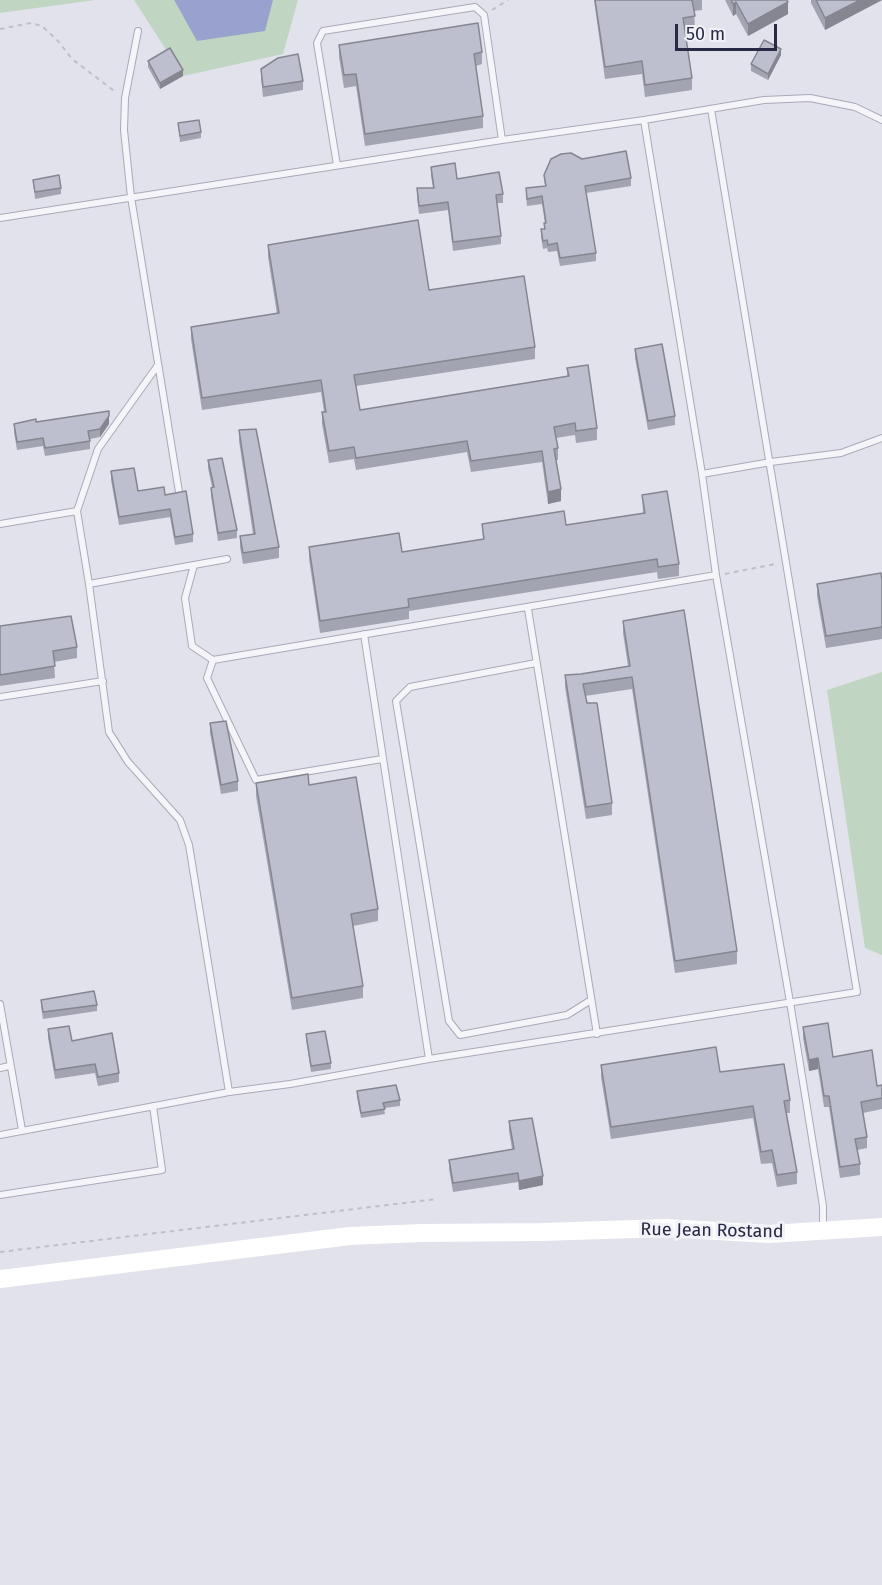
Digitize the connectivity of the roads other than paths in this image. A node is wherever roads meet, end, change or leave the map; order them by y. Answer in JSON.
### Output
{"nodes":[{"id":1,"x":138,"y":32,"type":"dead end"},
{"id":2,"x":711,"y":109,"type":"junction"},
{"id":3,"x":644,"y":120,"type":"junction"},
{"id":4,"x":882,"y":120,"type":"edge"},
{"id":5,"x":502,"y":140,"type":"junction"},
{"id":6,"x":337,"y":165,"type":"junction"},
{"id":7,"x":131,"y":197,"type":"junction"},
{"id":8,"x":0,"y":218,"type":"edge"},
{"id":9,"x":158,"y":365,"type":"junction"},
{"id":10,"x":882,"y":438,"type":"edge"},
{"id":11,"x":771,"y":462,"type":"junction"},
{"id":12,"x":702,"y":474,"type":"junction"},
{"id":13,"x":179,"y":492,"type":"edge"},
{"id":14,"x":77,"y":511,"type":"junction"},
{"id":15,"x":0,"y":524,"type":"edge"},
{"id":16,"x":227,"y":559,"type":"dead end"},
{"id":17,"x":194,"y":565,"type":"junction"},
{"id":18,"x":716,"y":576,"type":"junction"},
{"id":19,"x":89,"y":584,"type":"junction"},
{"id":20,"x":528,"y":609,"type":"junction"},
{"id":21,"x":364,"y":634,"type":"junction"},
{"id":22,"x":213,"y":660,"type":"junction"},
{"id":23,"x":536,"y":663,"type":"junction"},
{"id":24,"x":103,"y":681,"type":"junction"},
{"id":25,"x":0,"y":697,"type":"edge"},
{"id":26,"x":382,"y":759,"type":"junction"},
{"id":27,"x":591,"y":1000,"type":"junction"},
{"id":28,"x":790,"y":1002,"type":"junction"},
{"id":29,"x":0,"y":1004,"type":"edge"},
{"id":30,"x":597,"y":1034,"type":"junction"},
{"id":31,"x":429,"y":1059,"type":"junction"},
{"id":32,"x":9,"y":1066,"type":"junction"},
{"id":33,"x":0,"y":1068,"type":"edge"},
{"id":34,"x":229,"y":1092,"type":"junction"},
{"id":35,"x":153,"y":1106,"type":"junction"},
{"id":36,"x":22,"y":1130,"type":"junction"},
{"id":37,"x":0,"y":1135,"type":"edge"},
{"id":38,"x":0,"y":1195,"type":"edge"},
{"id":39,"x":882,"y":1227,"type":"edge"},
{"id":40,"x":823,"y":1232,"type":"junction"},
{"id":41,"x":0,"y":1279,"type":"edge"}],
"edges":[{"from":1,"to":7,"type":"lane"},
{"from":2,"to":3,"type":"lane"},
{"from":2,"to":4,"type":"lane"},
{"from":2,"to":11,"type":"lane"},
{"from":3,"to":5,"type":"lane"},
{"from":3,"to":12,"type":"lane"},
{"from":5,"to":6,"type":"lane"},
{"from":5,"to":6,"type":"lane"},
{"from":6,"to":7,"type":"lane"},
{"from":7,"to":8,"type":"lane"},
{"from":7,"to":9,"type":"lane"},
{"from":9,"to":13,"type":"lane"},
{"from":9,"to":14,"type":"lane"},
{"from":10,"to":11,"type":"lane"},
{"from":11,"to":12,"type":"lane"},
{"from":11,"to":28,"type":"lane"},
{"from":12,"to":18,"type":"lane"},
{"from":14,"to":15,"type":"lane"},
{"from":14,"to":19,"type":"lane"},
{"from":16,"to":17,"type":"lane"},
{"from":17,"to":19,"type":"lane"},
{"from":17,"to":22,"type":"lane"},
{"from":18,"to":20,"type":"lane"},
{"from":18,"to":28,"type":"lane"},
{"from":19,"to":24,"type":"lane"},
{"from":20,"to":21,"type":"lane"},
{"from":20,"to":23,"type":"lane"},
{"from":21,"to":22,"type":"lane"},
{"from":21,"to":26,"type":"lane"},
{"from":22,"to":26,"type":"lane"},
{"from":23,"to":27,"type":"lane"},
{"from":23,"to":27,"type":"lane"},
{"from":24,"to":25,"type":"lane"},
{"from":24,"to":34,"type":"lane"},
{"from":26,"to":31,"type":"lane"},
{"from":27,"to":30,"type":"lane"},
{"from":28,"to":30,"type":"lane"},
{"from":28,"to":40,"type":"lane"},
{"from":29,"to":32,"type":"lane"},
{"from":30,"to":31,"type":"lane"},
{"from":31,"to":34,"type":"lane"},
{"from":32,"to":33,"type":"lane"},
{"from":32,"to":36,"type":"lane"},
{"from":34,"to":35,"type":"lane"},
{"from":35,"to":36,"type":"lane"},
{"from":35,"to":38,"type":"lane"},
{"from":36,"to":37,"type":"lane"},
{"from":39,"to":40,"type":"street","name":"Rue Jean Rostand"},
{"from":40,"to":41,"type":"street","name":"Rue Jean Rostand"}]}
